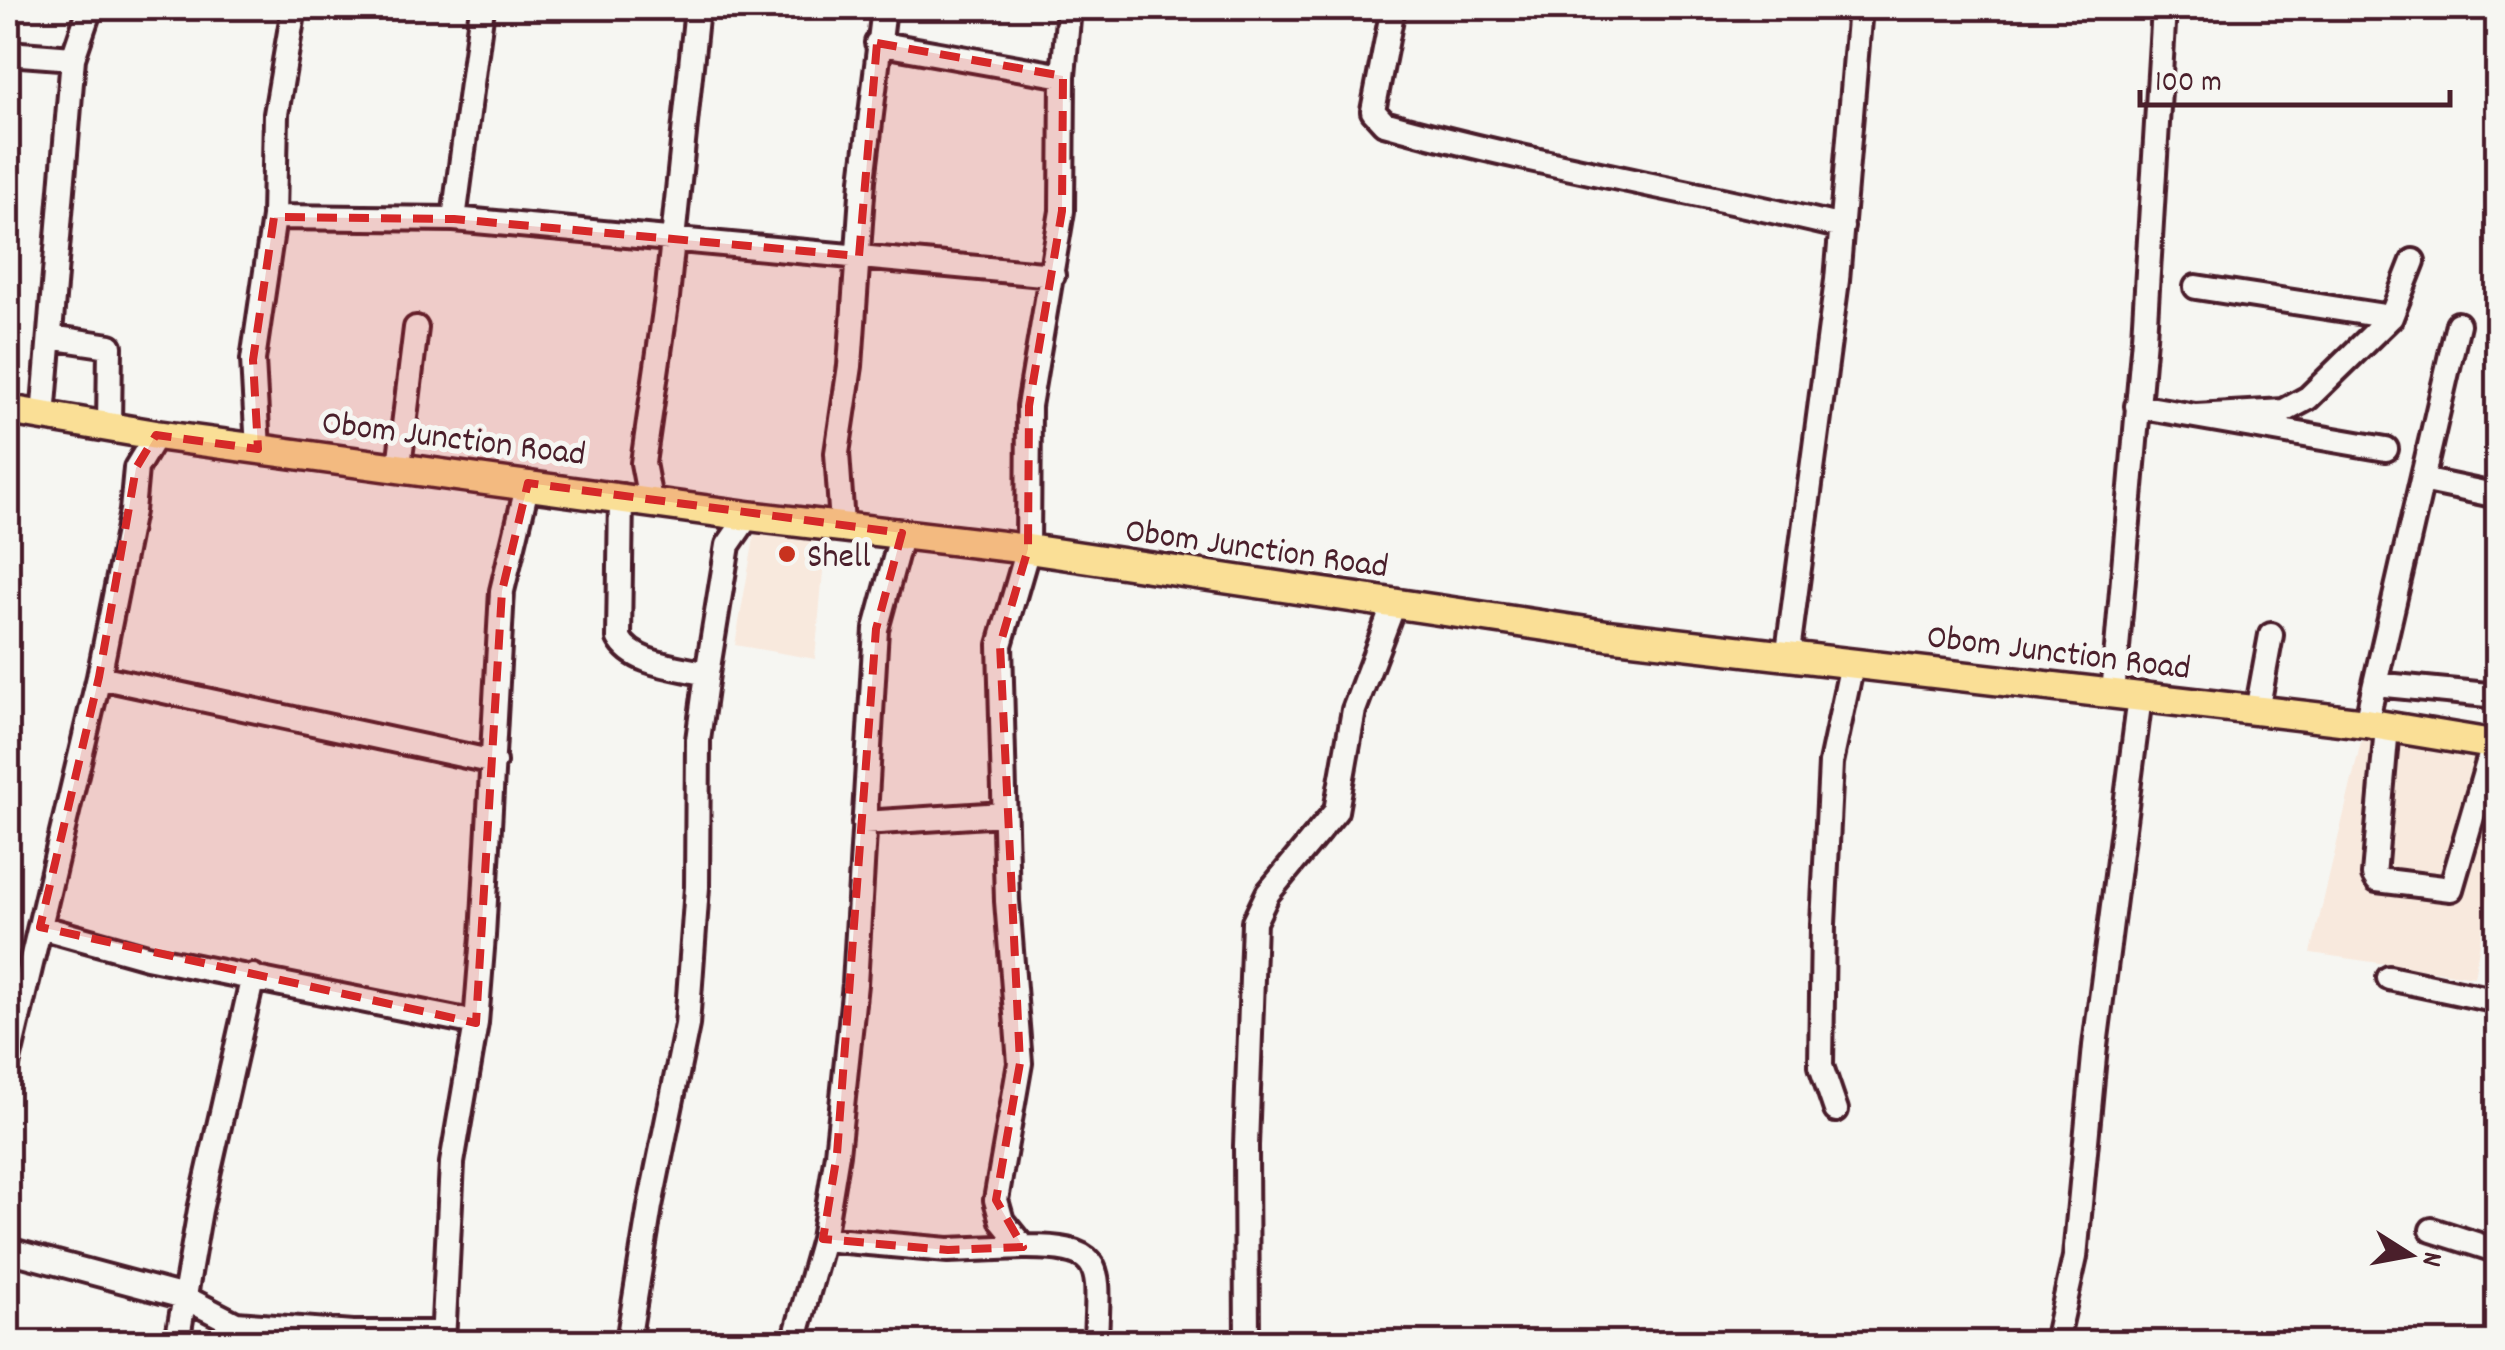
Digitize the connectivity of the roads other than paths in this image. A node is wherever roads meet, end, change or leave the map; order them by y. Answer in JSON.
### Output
{"nodes":[{"id":1,"x":90,"y":8,"type":"edge"},
{"id":2,"x":294,"y":8,"type":"edge"},
{"id":3,"x":482,"y":8,"type":"edge"},
{"id":4,"x":697,"y":8,"type":"edge"},
{"id":5,"x":884,"y":8,"type":"edge"},
{"id":6,"x":1069,"y":8,"type":"edge"},
{"id":7,"x":1393,"y":8,"type":"edge"},
{"id":8,"x":1860,"y":8,"type":"edge"},
{"id":9,"x":2164,"y":8,"type":"edge"},
{"id":10,"x":877,"y":43,"type":"junction"},
{"id":11,"x":8,"y":54,"type":"edge"},
{"id":12,"x":73,"y":58,"type":"junction"},
{"id":13,"x":1063,"y":76,"type":"junction"},
{"id":14,"x":274,"y":217,"type":"junction"},
{"id":15,"x":454,"y":219,"type":"junction"},
{"id":16,"x":1842,"y":227,"type":"junction"},
{"id":17,"x":672,"y":238,"type":"junction"},
{"id":18,"x":859,"y":256,"type":"junction"},
{"id":19,"x":2414,"y":261,"type":"dead end"},
{"id":20,"x":1054,"y":275,"type":"junction"},
{"id":21,"x":2196,"y":287,"type":"dead end"},
{"id":22,"x":2391,"y":317,"type":"junction"},
{"id":23,"x":2458,"y":324,"type":"dead end"},
{"id":24,"x":416,"y":328,"type":"dead end"},
{"id":25,"x":50,"y":337,"type":"junction"},
{"id":26,"x":2136,"y":406,"type":"junction"},
{"id":27,"x":8,"y":410,"type":"edge"},
{"id":28,"x":2196,"y":416,"type":"junction"},
{"id":29,"x":43,"y":417,"type":"junction"},
{"id":30,"x":109,"y":428,"type":"junction"},
{"id":31,"x":156,"y":435,"type":"junction"},
{"id":32,"x":258,"y":449,"type":"junction"},
{"id":33,"x":2386,"y":449,"type":"dead end"},
{"id":34,"x":399,"y":466,"type":"junction"},
{"id":35,"x":2422,"y":480,"type":"junction"},
{"id":36,"x":528,"y":483,"type":"junction"},
{"id":37,"x":621,"y":496,"type":"junction"},
{"id":38,"x":2498,"y":496,"type":"edge"},
{"id":39,"x":650,"y":500,"type":"junction"},
{"id":40,"x":748,"y":516,"type":"junction"},
{"id":41,"x":842,"y":524,"type":"junction"},
{"id":42,"x":902,"y":533,"type":"junction"},
{"id":43,"x":1028,"y":549,"type":"junction"},
{"id":44,"x":1394,"y":604,"type":"junction"},
{"id":45,"x":2271,"y":635,"type":"dead end"},
{"id":46,"x":1800,"y":660,"type":"junction"},
{"id":47,"x":1852,"y":664,"type":"junction"},
{"id":48,"x":706,"y":674,"type":"junction"},
{"id":49,"x":99,"y":678,"type":"junction"},
{"id":50,"x":2375,"y":684,"type":"junction"},
{"id":51,"x":2127,"y":696,"type":"junction"},
{"id":52,"x":2498,"y":696,"type":"edge"},
{"id":53,"x":2258,"y":711,"type":"junction"},
{"id":54,"x":2376,"y":725,"type":"junction"},
{"id":55,"x":2495,"y":745,"type":"edge"},
{"id":56,"x":494,"y":762,"type":"junction"},
{"id":57,"x":1003,"y":814,"type":"junction"},
{"id":58,"x":864,"y":824,"type":"junction"},
{"id":59,"x":40,"y":927,"type":"junction"},
{"id":60,"x":253,"y":976,"type":"junction"},
{"id":61,"x":2388,"y":978,"type":"dead end"},
{"id":62,"x":2498,"y":1001,"type":"edge"},
{"id":63,"x":476,"y":1022,"type":"junction"},
{"id":64,"x":8,"y":1061,"type":"edge"},
{"id":65,"x":1836,"y":1110,"type":"dead end"},
{"id":66,"x":2432,"y":1230,"type":"dead end"},
{"id":67,"x":823,"y":1239,"type":"junction"},
{"id":68,"x":1023,"y":1247,"type":"junction"},
{"id":69,"x":8,"y":1250,"type":"edge"},
{"id":70,"x":2498,"y":1251,"type":"edge"},
{"id":71,"x":184,"y":1297,"type":"junction"},
{"id":72,"x":444,"y":1338,"type":"edge"},
{"id":73,"x":177,"y":1342,"type":"edge"},
{"id":74,"x":628,"y":1342,"type":"edge"},
{"id":75,"x":794,"y":1342,"type":"edge"},
{"id":76,"x":1096,"y":1342,"type":"edge"},
{"id":77,"x":1247,"y":1342,"type":"edge"},
{"id":78,"x":2056,"y":1342,"type":"edge"}],
"edges":[{"from":1,"to":12,"type":"street"},
{"from":2,"to":14,"type":"street"},
{"from":3,"to":15,"type":"street"},
{"from":4,"to":17,"type":"street"},
{"from":5,"to":10,"type":"street"},
{"from":6,"to":13,"type":"street"},
{"from":7,"to":16,"type":"street"},
{"from":8,"to":16,"type":"street"},
{"from":9,"to":26,"type":"street"},
{"from":10,"to":13,"type":"street"},
{"from":10,"to":18,"type":"street"},
{"from":11,"to":12,"type":"street"},
{"from":12,"to":25,"type":"street"},
{"from":13,"to":20,"type":"street"},
{"from":14,"to":15,"type":"street"},
{"from":14,"to":32,"type":"street"},
{"from":15,"to":17,"type":"street"},
{"from":16,"to":46,"type":"street"},
{"from":17,"to":18,"type":"street"},
{"from":17,"to":39,"type":"street"},
{"from":18,"to":20,"type":"street"},
{"from":18,"to":41,"type":"street"},
{"from":19,"to":22,"type":"street"},
{"from":20,"to":43,"type":"street"},
{"from":21,"to":22,"type":"street"},
{"from":22,"to":28,"type":"street"},
{"from":23,"to":35,"type":"street"},
{"from":24,"to":34,"type":"street"},
{"from":25,"to":29,"type":"street"},
{"from":25,"to":30,"type":"street"},
{"from":26,"to":28,"type":"street"},
{"from":26,"to":51,"type":"street"},
{"from":27,"to":29,"type":"main road","name":"Obom Junction Road"},
{"from":28,"to":33,"type":"street"},
{"from":29,"to":30,"type":"main road","name":"Obom Junction Road"},
{"from":30,"to":31,"type":"main road","name":"Obom Junction Road"},
{"from":31,"to":32,"type":"main road","name":"Obom Junction Road"},
{"from":31,"to":49,"type":"street"},
{"from":32,"to":34,"type":"main road","name":"Obom Junction Road"},
{"from":34,"to":36,"type":"main road","name":"Obom Junction Road"},
{"from":35,"to":38,"type":"street"},
{"from":35,"to":50,"type":"street"},
{"from":36,"to":37,"type":"main road","name":"Obom Junction Road"},
{"from":36,"to":56,"type":"street"},
{"from":37,"to":39,"type":"main road","name":"Obom Junction Road"},
{"from":37,"to":48,"type":"street"},
{"from":39,"to":40,"type":"main road","name":"Obom Junction Road"},
{"from":40,"to":41,"type":"main road","name":"Obom Junction Road"},
{"from":40,"to":48,"type":"street"},
{"from":41,"to":42,"type":"main road","name":"Obom Junction Road"},
{"from":42,"to":43,"type":"main road","name":"Obom Junction Road"},
{"from":42,"to":58,"type":"street"},
{"from":43,"to":44,"type":"main road","name":"Obom Junction Road"},
{"from":43,"to":57,"type":"street"},
{"from":44,"to":46,"type":"main road","name":"Obom Junction Road"},
{"from":44,"to":77,"type":"street"},
{"from":45,"to":53,"type":"street"},
{"from":46,"to":47,"type":"main road","name":"Obom Junction Road"},
{"from":47,"to":51,"type":"main road","name":"Obom Junction Road"},
{"from":47,"to":65,"type":"street"},
{"from":48,"to":74,"type":"street"},
{"from":49,"to":56,"type":"street"},
{"from":49,"to":59,"type":"street"},
{"from":50,"to":52,"type":"street"},
{"from":50,"to":54,"type":"street"},
{"from":51,"to":53,"type":"main road","name":"Obom Junction Road"},
{"from":51,"to":78,"type":"street"},
{"from":53,"to":54,"type":"main road","name":"Obom Junction Road"},
{"from":54,"to":55,"type":"main road","name":"Obom Junction Road"},
{"from":54,"to":55,"type":"street"},
{"from":56,"to":63,"type":"street"},
{"from":57,"to":58,"type":"street"},
{"from":57,"to":68,"type":"street"},
{"from":58,"to":67,"type":"street"},
{"from":59,"to":60,"type":"street"},
{"from":59,"to":64,"type":"street"},
{"from":60,"to":63,"type":"street"},
{"from":60,"to":71,"type":"street"},
{"from":61,"to":62,"type":"street"},
{"from":63,"to":72,"type":"street"},
{"from":66,"to":70,"type":"street"},
{"from":67,"to":68,"type":"street"},
{"from":67,"to":75,"type":"street"},
{"from":68,"to":76,"type":"street"},
{"from":69,"to":71,"type":"street"},
{"from":71,"to":72,"type":"street"},
{"from":71,"to":73,"type":"street"}]}
